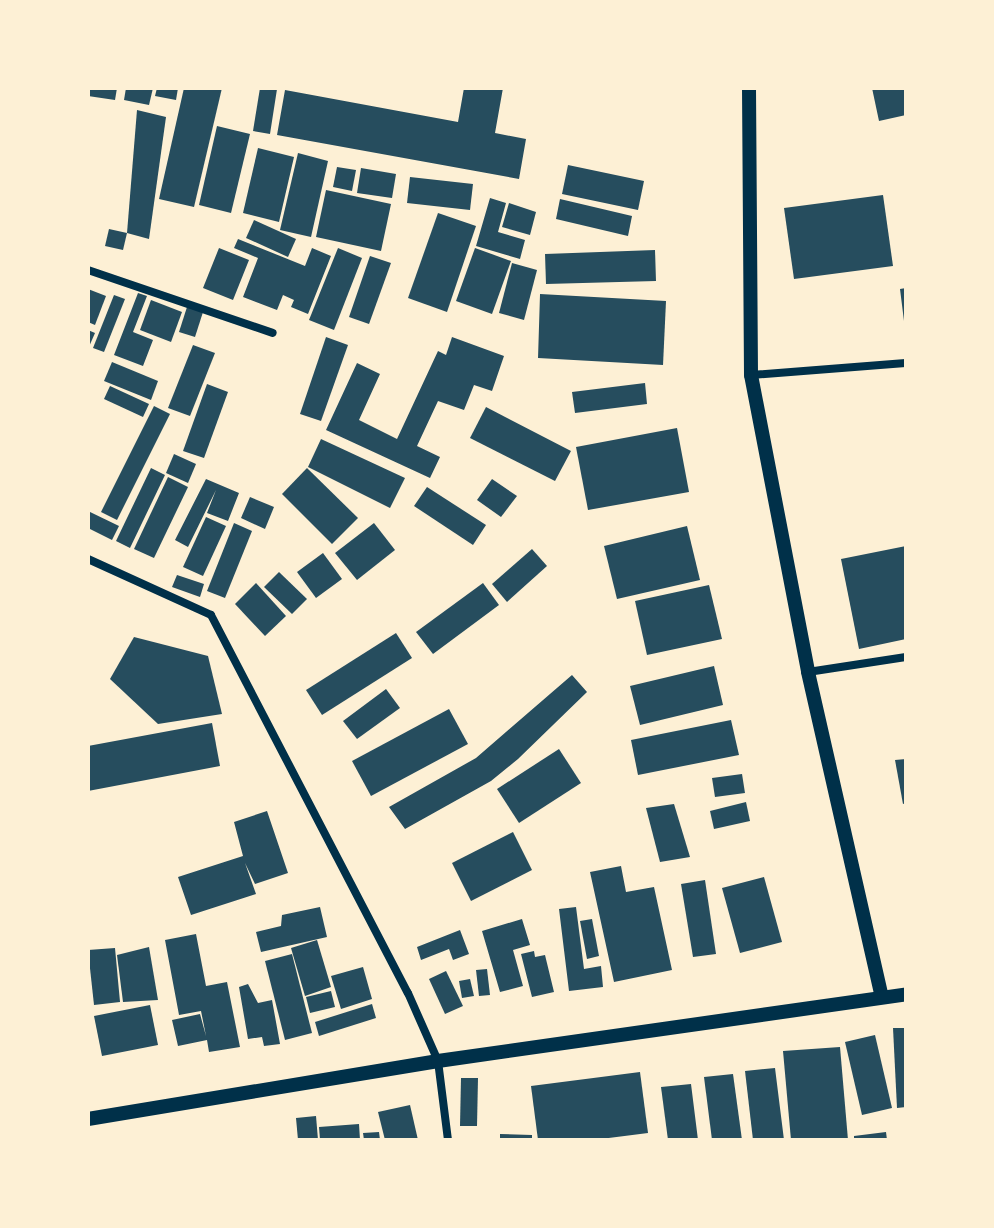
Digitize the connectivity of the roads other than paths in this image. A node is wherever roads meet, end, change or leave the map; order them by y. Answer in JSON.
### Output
{"nodes":[{"id":1,"x":749,"y":88,"type":"edge"},
{"id":2,"x":88,"y":270,"type":"edge"},
{"id":3,"x":273,"y":333,"type":"dead end"},
{"id":4,"x":906,"y":363,"type":"edge"},
{"id":5,"x":751,"y":375,"type":"junction"},
{"id":6,"x":88,"y":559,"type":"edge"},
{"id":7,"x":906,"y":657,"type":"edge"},
{"id":8,"x":808,"y":672,"type":"junction"},
{"id":9,"x":906,"y":994,"type":"edge"},
{"id":10,"x":882,"y":997,"type":"junction"},
{"id":11,"x":438,"y":1061,"type":"junction"},
{"id":12,"x":88,"y":1119,"type":"edge"},
{"id":13,"x":448,"y":1140,"type":"edge"}],
"edges":[{"from":1,"to":5,"type":"street"},
{"from":2,"to":3,"type":"street"},
{"from":4,"to":5,"type":"street"},
{"from":5,"to":8,"type":"street"},
{"from":6,"to":11,"type":"street"},
{"from":7,"to":8,"type":"street"},
{"from":8,"to":10,"type":"street"},
{"from":9,"to":10,"type":"street"},
{"from":10,"to":11,"type":"street"},
{"from":11,"to":12,"type":"street"},
{"from":11,"to":13,"type":"street"}]}
